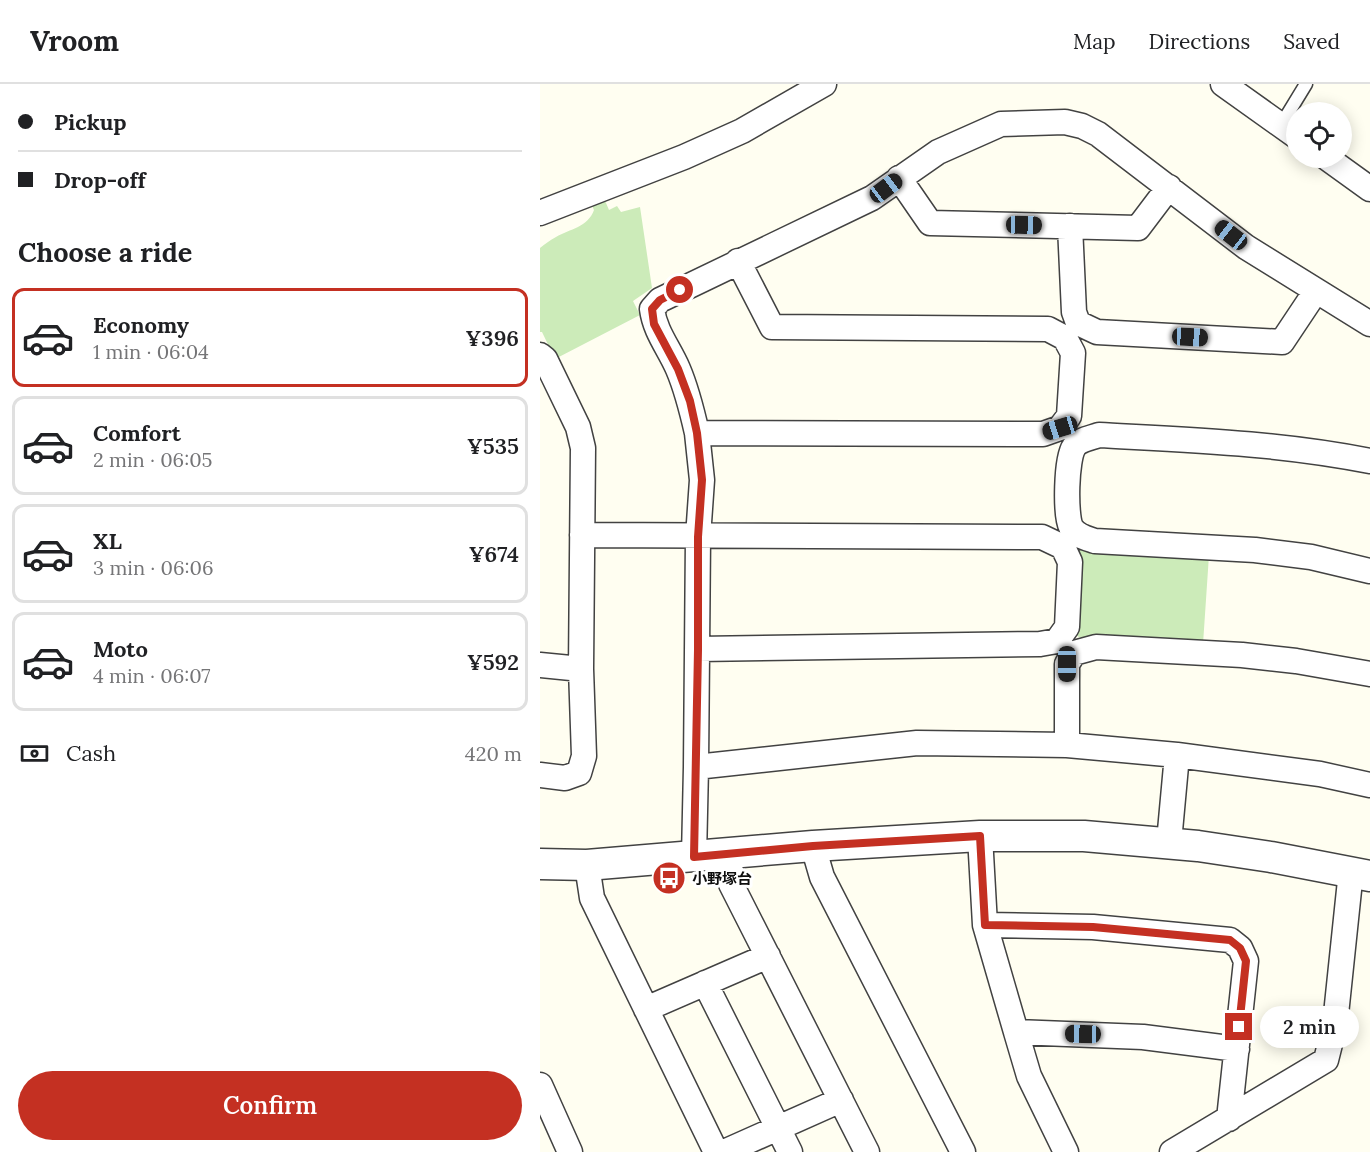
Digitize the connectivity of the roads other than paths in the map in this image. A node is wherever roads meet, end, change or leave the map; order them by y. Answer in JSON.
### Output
{"nodes":[{"id":1,"x":824,"y":84,"type":"edge"},
{"id":2,"x":1223,"y":84,"type":"edge"},
{"id":3,"x":1306,"y":84,"type":"edge"},
{"id":4,"x":1299,"y":102,"type":"edge"},
{"id":5,"x":1286,"y":128,"type":"edge"},
{"id":6,"x":1341,"y":168,"type":"edge"},
{"id":7,"x":899,"y":178,"type":"junction"},
{"id":8,"x":1168,"y":187,"type":"junction"},
{"id":9,"x":1370,"y":189,"type":"edge"},
{"id":10,"x":540,"y":213,"type":"edge"},
{"id":11,"x":1070,"y":226,"type":"junction"},
{"id":12,"x":738,"y":261,"type":"junction"},
{"id":13,"x":1316,"y":291,"type":"junction"},
{"id":14,"x":1370,"y":324,"type":"edge"},
{"id":15,"x":540,"y":355,"type":"edge"},
{"id":16,"x":697,"y":433,"type":"junction"},
{"id":17,"x":1370,"y":461,"type":"edge"},
{"id":18,"x":582,"y":535,"type":"junction"},
{"id":19,"x":698,"y":537,"type":"junction"},
{"id":20,"x":1370,"y":571,"type":"edge"},
{"id":21,"x":698,"y":650,"type":"junction"},
{"id":22,"x":540,"y":665,"type":"edge"},
{"id":23,"x":582,"y":669,"type":"junction"},
{"id":24,"x":1370,"y":674,"type":"edge"},
{"id":25,"x":1067,"y":745,"type":"junction"},
{"id":26,"x":1177,"y":755,"type":"junction"},
{"id":27,"x":696,"y":766,"type":"junction"},
{"id":28,"x":540,"y":775,"type":"edge"},
{"id":29,"x":1370,"y":785,"type":"edge"},
{"id":30,"x":980,"y":836,"type":"junction"},
{"id":31,"x":1169,"y":842,"type":"junction"},
{"id":32,"x":813,"y":846,"type":"junction"},
{"id":33,"x":730,"y":855,"type":"junction"},
{"id":34,"x":694,"y":857,"type":"junction"},
{"id":35,"x":540,"y":864,"type":"edge"},
{"id":36,"x":587,"y":865,"type":"junction"},
{"id":37,"x":1360,"y":874,"type":"edge"},
{"id":38,"x":985,"y":925,"type":"junction"},
{"id":39,"x":768,"y":956,"type":"junction"},
{"id":40,"x":705,"y":983,"type":"junction"},
{"id":41,"x":646,"y":1009,"type":"junction"},
{"id":42,"x":1016,"y":1032,"type":"junction"},
{"id":43,"x":1237,"y":1049,"type":"junction"},
{"id":44,"x":540,"y":1085,"type":"edge"},
{"id":45,"x":840,"y":1100,"type":"junction"},
{"id":46,"x":1229,"y":1119,"type":"junction"},
{"id":47,"x":777,"y":1128,"type":"junction"},
{"id":48,"x":570,"y":1152,"type":"edge"},
{"id":49,"x":716,"y":1152,"type":"edge"},
{"id":50,"x":724,"y":1152,"type":"edge"},
{"id":51,"x":790,"y":1152,"type":"edge"},
{"id":52,"x":867,"y":1152,"type":"edge"},
{"id":53,"x":963,"y":1152,"type":"edge"},
{"id":54,"x":1066,"y":1152,"type":"edge"},
{"id":55,"x":1172,"y":1152,"type":"edge"}],
"edges":[{"from":1,"to":10,"type":"street"},
{"from":2,"to":5,"type":"street"},
{"from":3,"to":4,"type":"lane"},
{"from":6,"to":9,"type":"street"},
{"from":7,"to":8,"type":"street"},
{"from":7,"to":11,"type":"street"},
{"from":7,"to":12,"type":"street"},
{"from":8,"to":11,"type":"street"},
{"from":8,"to":13,"type":"street"},
{"from":11,"to":13,"type":"street"},
{"from":12,"to":16,"type":"street"},
{"from":12,"to":16,"type":"street"},
{"from":13,"to":14,"type":"street"},
{"from":15,"to":18,"type":"street"},
{"from":16,"to":19,"type":"street"},
{"from":17,"to":20,"type":"street"},
{"from":18,"to":19,"type":"street"},
{"from":18,"to":23,"type":"street"},
{"from":19,"to":21,"type":"street"},
{"from":19,"to":21,"type":"street"},
{"from":21,"to":27,"type":"street"},
{"from":22,"to":23,"type":"street"},
{"from":23,"to":28,"type":"street"},
{"from":24,"to":25,"type":"street"},
{"from":25,"to":26,"type":"street"},
{"from":25,"to":27,"type":"street"},
{"from":26,"to":29,"type":"street"},
{"from":26,"to":31,"type":"street"},
{"from":27,"to":34,"type":"street"},
{"from":30,"to":31,"type":"street"},
{"from":30,"to":32,"type":"street"},
{"from":30,"to":38,"type":"street"},
{"from":31,"to":37,"type":"street"},
{"from":32,"to":33,"type":"street"},
{"from":32,"to":53,"type":"street"},
{"from":33,"to":34,"type":"street"},
{"from":33,"to":39,"type":"street"},
{"from":34,"to":36,"type":"street"},
{"from":35,"to":36,"type":"street"},
{"from":36,"to":41,"type":"street"},
{"from":37,"to":46,"type":"street"},
{"from":38,"to":42,"type":"street"},
{"from":38,"to":43,"type":"street"},
{"from":39,"to":40,"type":"street"},
{"from":39,"to":45,"type":"street"},
{"from":40,"to":41,"type":"street"},
{"from":40,"to":47,"type":"street"},
{"from":41,"to":49,"type":"street"},
{"from":42,"to":43,"type":"street"},
{"from":42,"to":54,"type":"street"},
{"from":43,"to":46,"type":"street"},
{"from":44,"to":48,"type":"street"},
{"from":45,"to":47,"type":"street"},
{"from":45,"to":52,"type":"street"},
{"from":46,"to":55,"type":"street"},
{"from":47,"to":50,"type":"street"},
{"from":47,"to":51,"type":"street"}]}
